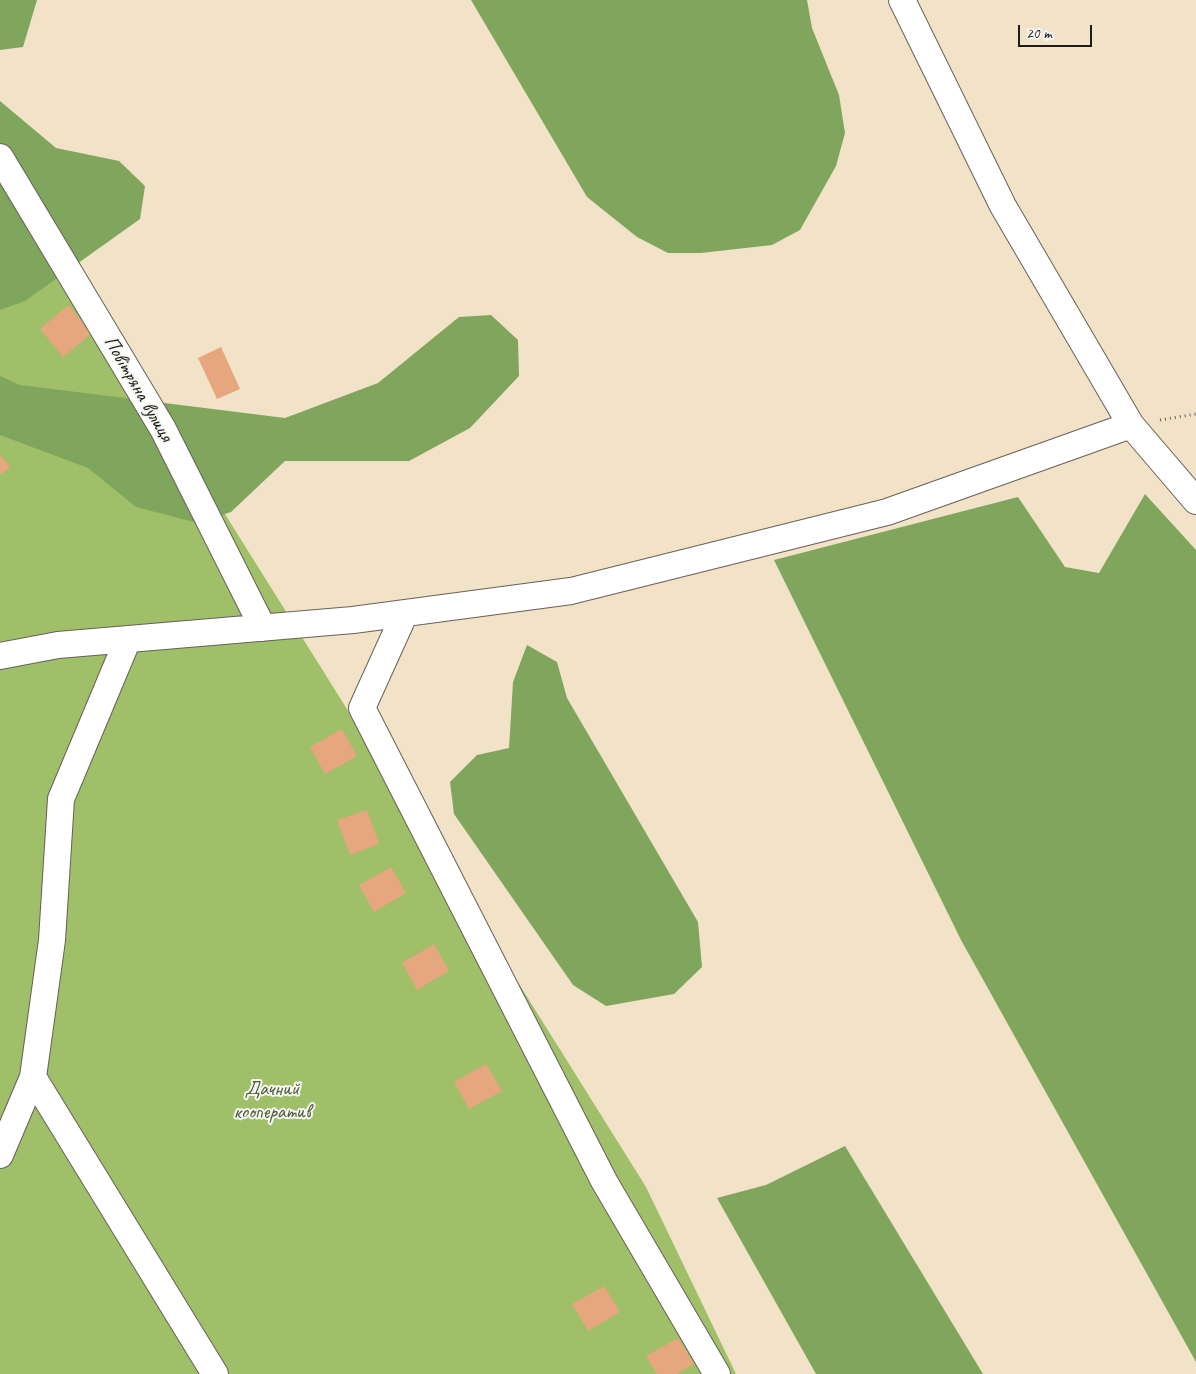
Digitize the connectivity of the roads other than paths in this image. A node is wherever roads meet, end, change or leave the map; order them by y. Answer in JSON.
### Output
{"nodes":[{"id":1,"x":902,"y":0,"type":"edge"},
{"id":2,"x":0,"y":158,"type":"edge"},
{"id":3,"x":1131,"y":424,"type":"junction"},
{"id":4,"x":1196,"y":501,"type":"edge"},
{"id":5,"x":405,"y":613,"type":"junction"},
{"id":6,"x":263,"y":628,"type":"junction"},
{"id":7,"x":128,"y":639,"type":"junction"},
{"id":8,"x":0,"y":656,"type":"edge"},
{"id":9,"x":33,"y":1077,"type":"junction"},
{"id":10,"x":0,"y":1155,"type":"edge"},
{"id":11,"x":215,"y":1374,"type":"edge"},
{"id":12,"x":717,"y":1374,"type":"edge"}],
"edges":[{"from":1,"to":3,"type":"street"},
{"from":2,"to":6,"type":"street","name":"Повітряна вулиця"},
{"from":3,"to":4,"type":"street"},
{"from":3,"to":5,"type":"street"},
{"from":5,"to":6,"type":"street"},
{"from":5,"to":12,"type":"street"},
{"from":6,"to":7,"type":"street"},
{"from":7,"to":8,"type":"street"},
{"from":7,"to":9,"type":"street"},
{"from":9,"to":10,"type":"street"},
{"from":9,"to":11,"type":"street"}]}
